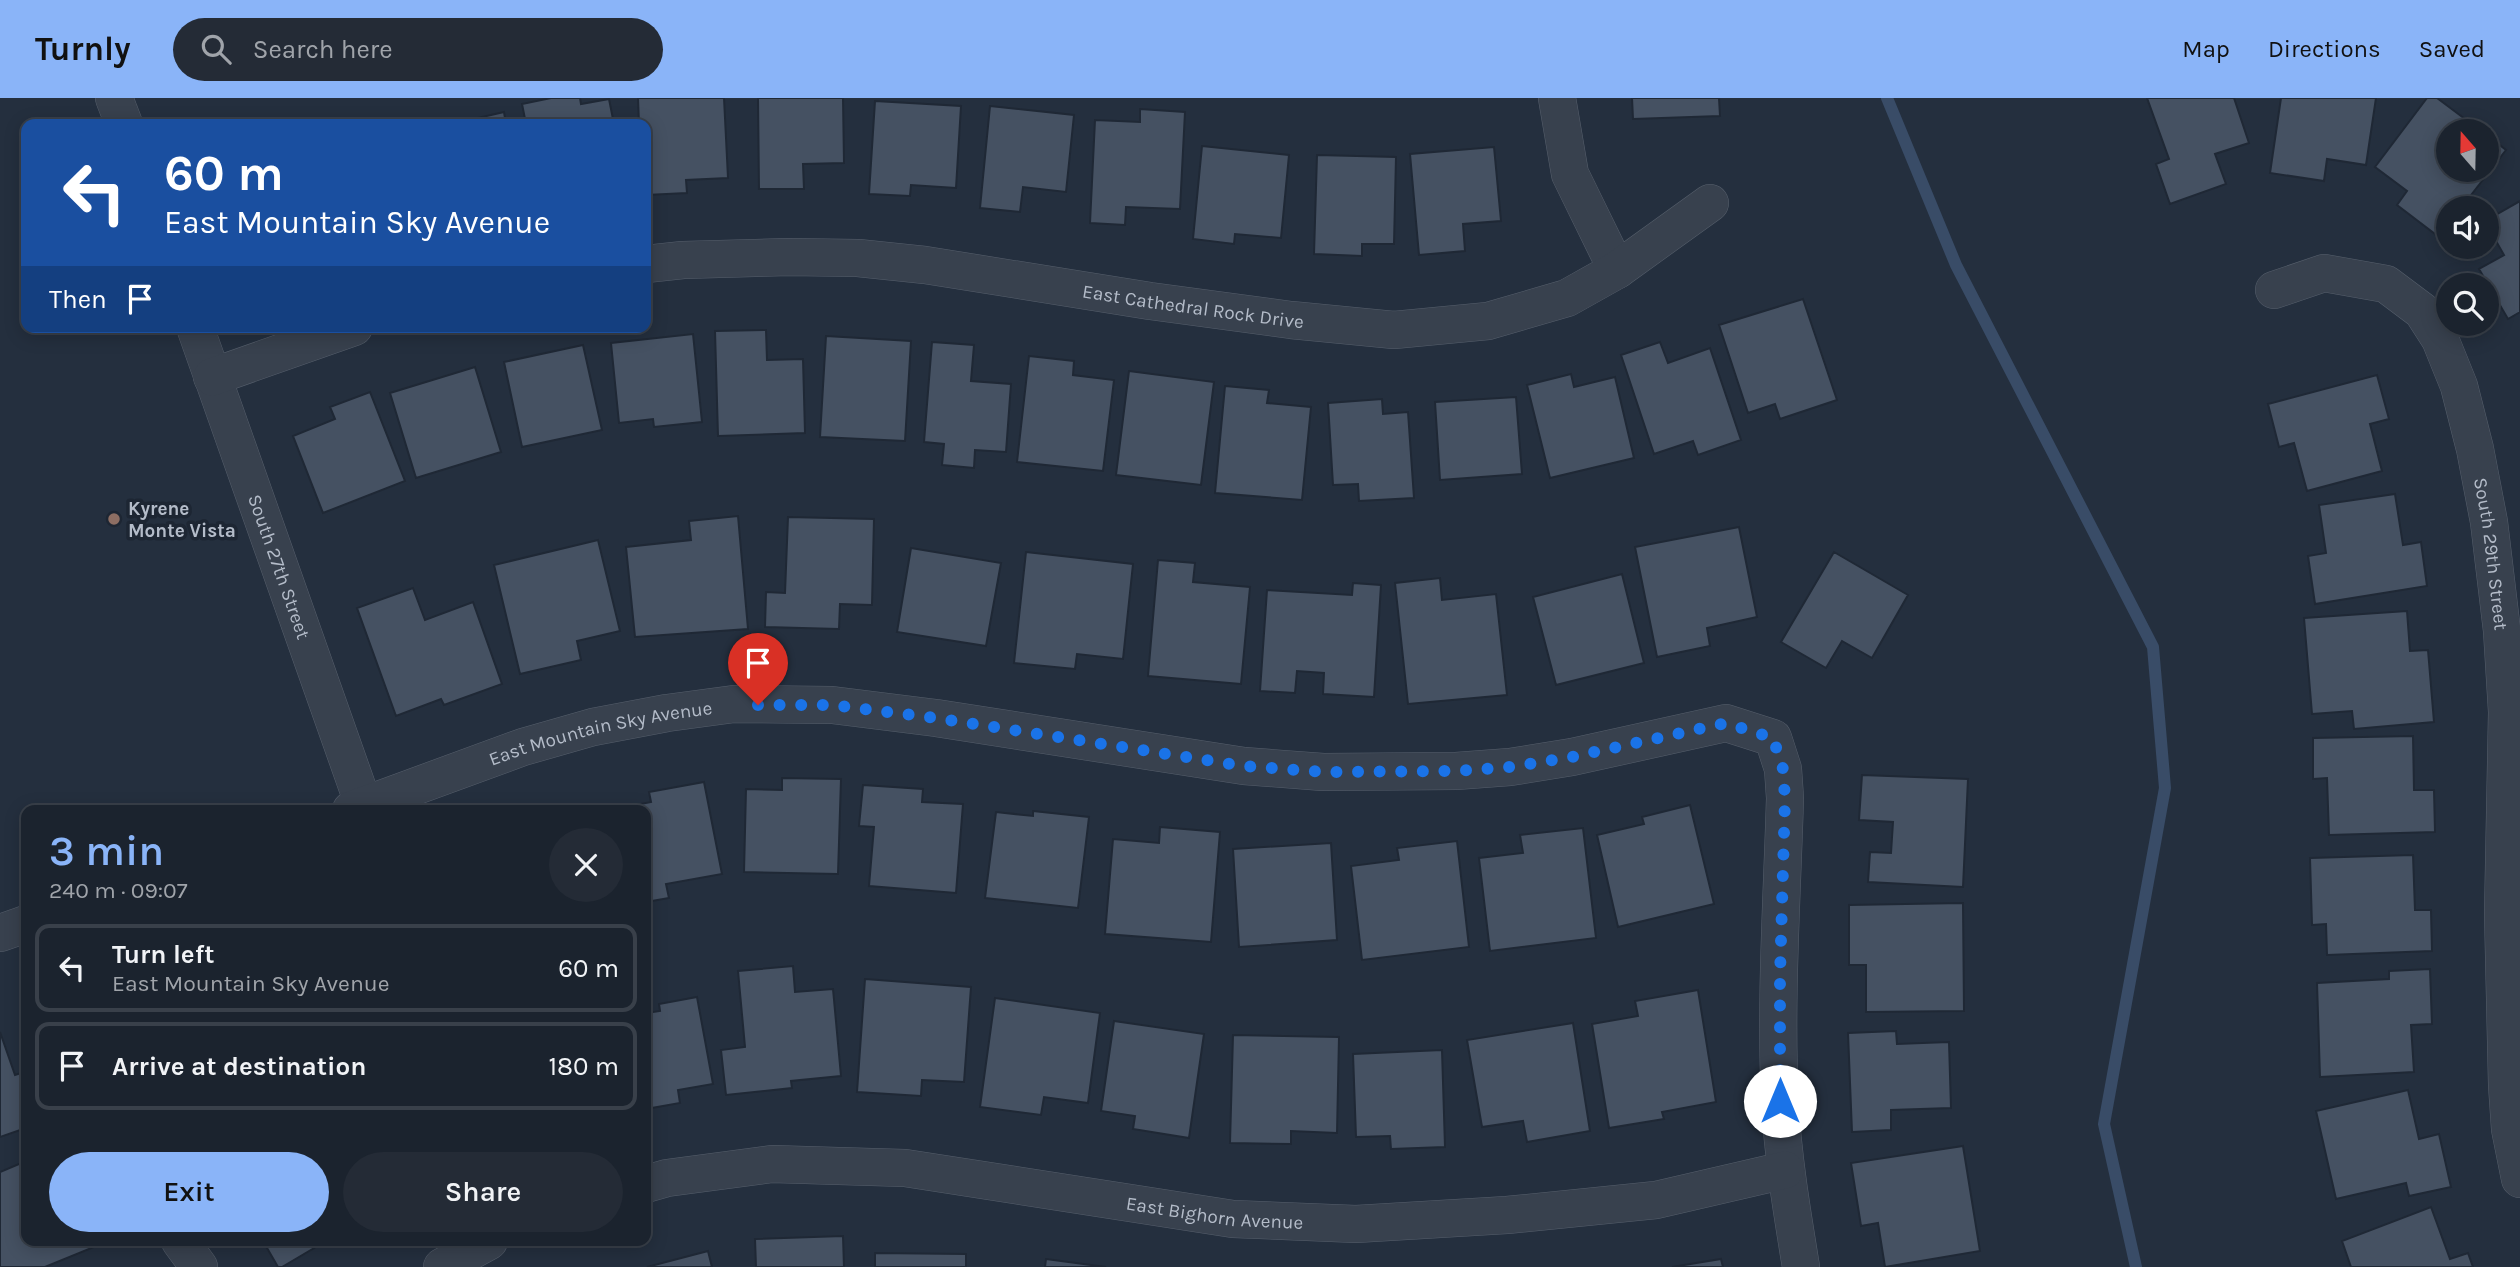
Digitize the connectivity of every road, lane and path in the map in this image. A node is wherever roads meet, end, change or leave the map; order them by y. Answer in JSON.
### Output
{"nodes":[{"id":1,"x":114,"y":98,"type":"edge"},
{"id":2,"x":1557,"y":98,"type":"edge"},
{"id":3,"x":122,"y":119,"type":"edge"},
{"id":4,"x":1710,"y":203,"type":"dead end"},
{"id":5,"x":651,"y":263,"type":"edge"},
{"id":6,"x":1617,"y":270,"type":"junction"},
{"id":7,"x":2274,"y":290,"type":"dead end"},
{"id":8,"x":197,"y":333,"type":"edge"},
{"id":9,"x":337,"y":333,"type":"edge"},
{"id":10,"x":212,"y":377,"type":"junction"},
{"id":11,"x":2512,"y":666,"type":"edge"},
{"id":12,"x":357,"y":805,"type":"edge"},
{"id":13,"x":366,"y":805,"type":"edge"},
{"id":14,"x":21,"y":926,"type":"edge"},
{"id":15,"x":0,"y":933,"type":"edge"},
{"id":16,"x":1785,"y":1170,"type":"junction"},
{"id":17,"x":2520,"y":1179,"type":"edge"},
{"id":18,"x":651,"y":1183,"type":"edge"},
{"id":19,"x":184,"y":1246,"type":"edge"},
{"id":20,"x":480,"y":1246,"type":"edge"},
{"id":21,"x":199,"y":1267,"type":"edge"},
{"id":22,"x":442,"y":1267,"type":"edge"},
{"id":23,"x":1801,"y":1267,"type":"edge"}],
"edges":[{"from":1,"to":3,"type":"street"},
{"from":2,"to":6,"type":"street"},
{"from":4,"to":6,"type":"street","name":"East Cathedral Rock Drive"},
{"from":5,"to":6,"type":"street","name":"East Cathedral Rock Drive"},
{"from":7,"to":11,"type":"street","name":"South 29th Street"},
{"from":8,"to":10,"type":"street","name":"South 27th Street"},
{"from":9,"to":10,"type":"street"},
{"from":10,"to":12,"type":"street","name":"South 27th Street"},
{"from":11,"to":17,"type":"street","name":"South 29th Street"},
{"from":13,"to":16,"type":"street","name":"East Mountain Sky Avenue"},
{"from":14,"to":15,"type":"street"},
{"from":16,"to":18,"type":"street","name":"East Bighorn Avenue"},
{"from":16,"to":23,"type":"street"},
{"from":19,"to":21,"type":"street"},
{"from":20,"to":22,"type":"street"}]}
